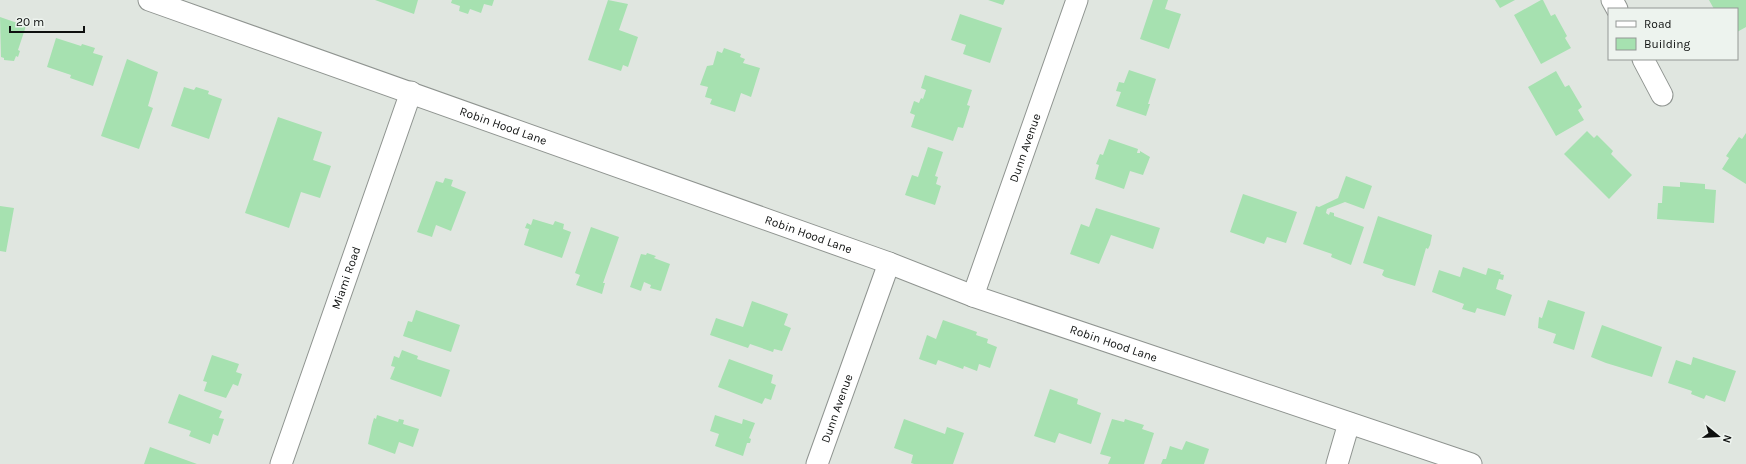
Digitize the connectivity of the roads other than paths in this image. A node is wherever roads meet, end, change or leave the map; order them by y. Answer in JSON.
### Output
{"nodes":[{"id":1,"x":149,"y":0,"type":"edge"},
{"id":2,"x":1077,"y":0,"type":"edge"},
{"id":3,"x":200,"y":8,"type":"edge"},
{"id":4,"x":1644,"y":60,"type":"edge"},
{"id":5,"x":410,"y":92,"type":"junction"},
{"id":6,"x":1662,"y":94,"type":"dead end"},
{"id":7,"x":889,"y":263,"type":"junction"},
{"id":8,"x":973,"y":296,"type":"junction"},
{"id":9,"x":1349,"y":423,"type":"junction"},
{"id":10,"x":281,"y":464,"type":"edge"},
{"id":11,"x":817,"y":464,"type":"edge"},
{"id":12,"x":1337,"y":464,"type":"edge"},
{"id":13,"x":1470,"y":464,"type":"edge"}],
"edges":[{"from":1,"to":3,"type":"street","name":"Robin Hood Lane"},
{"from":2,"to":8,"type":"street","name":"Dunn Avenue"},
{"from":3,"to":5,"type":"street","name":"Robin Hood Lane"},
{"from":4,"to":6,"type":"street"},
{"from":5,"to":7,"type":"street","name":"Robin Hood Lane"},
{"from":5,"to":10,"type":"street","name":"Miami Road"},
{"from":7,"to":8,"type":"street","name":"Robin Hood Lane"},
{"from":7,"to":11,"type":"street","name":"Dunn Avenue"},
{"from":8,"to":9,"type":"street","name":"Robin Hood Lane"},
{"from":9,"to":12,"type":"street"},
{"from":9,"to":13,"type":"street","name":"Robin Hood Lane"}]}
